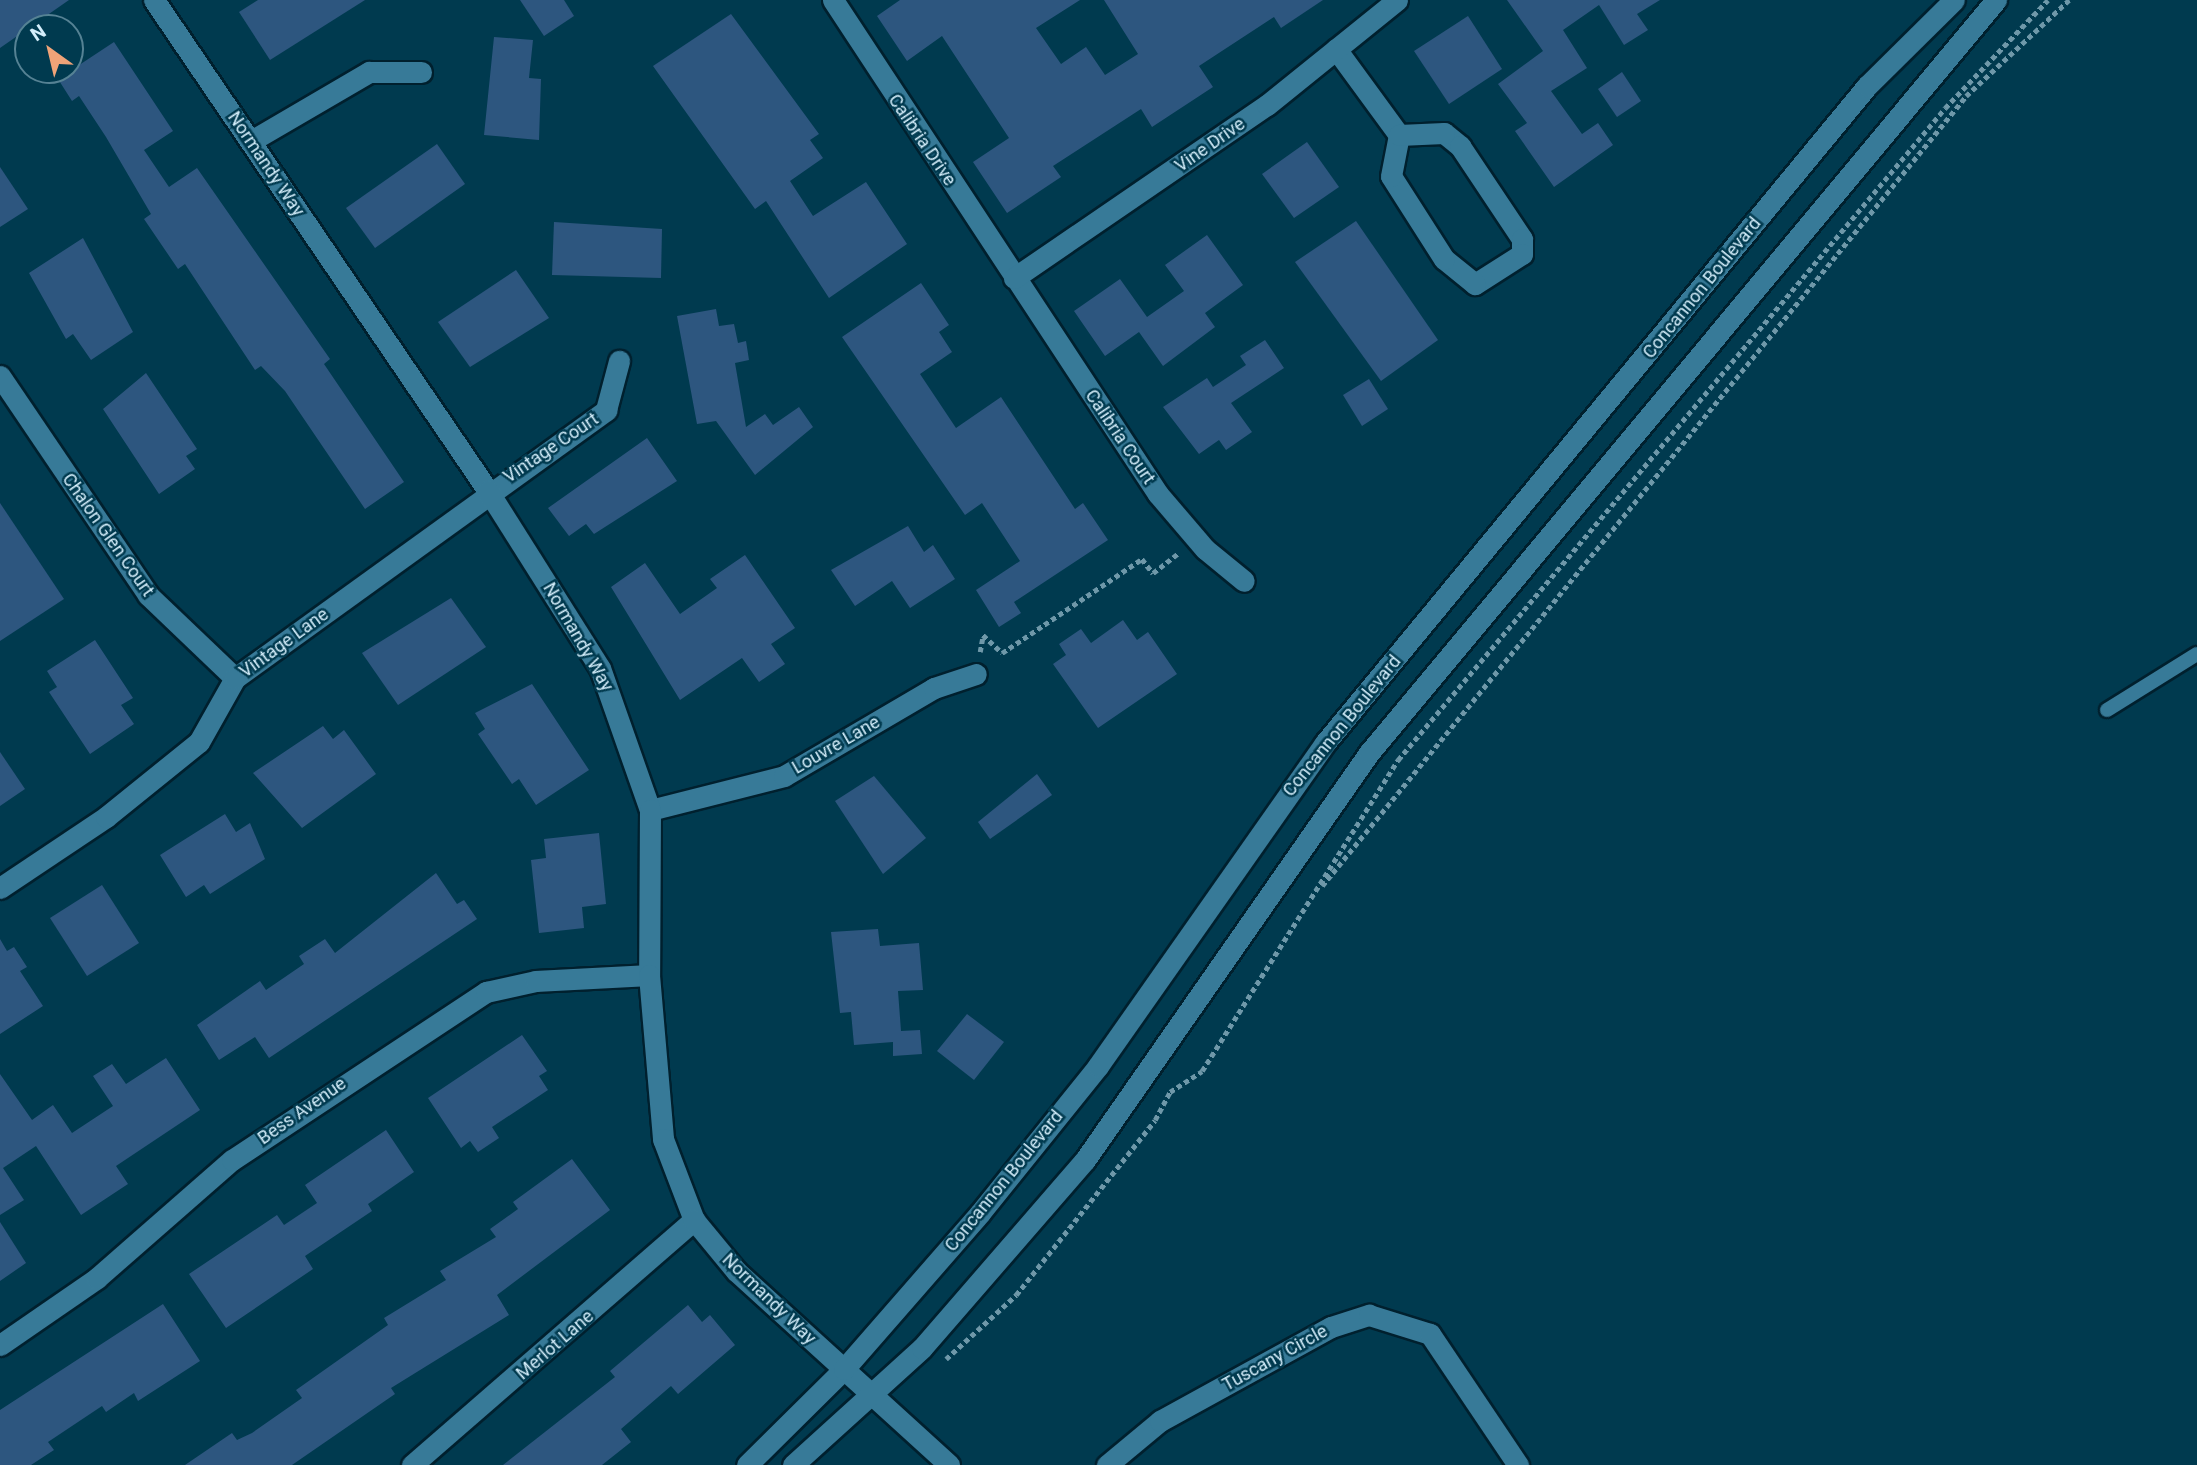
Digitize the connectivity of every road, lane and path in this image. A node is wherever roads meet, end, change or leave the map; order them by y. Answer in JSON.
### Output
{"nodes":[{"id":1,"x":154,"y":0,"type":"edge"},
{"id":2,"x":833,"y":0,"type":"edge"},
{"id":3,"x":1397,"y":0,"type":"edge"},
{"id":4,"x":1954,"y":0,"type":"edge"},
{"id":5,"x":1996,"y":0,"type":"edge"},
{"id":6,"x":2048,"y":0,"type":"edge"},
{"id":7,"x":2069,"y":0,"type":"edge"},
{"id":8,"x":1336,"y":49,"type":"junction"},
{"id":9,"x":421,"y":72,"type":"dead end"},
{"id":10,"x":1399,"y":135,"type":"junction"},
{"id":11,"x":251,"y":141,"type":"junction"},
{"id":12,"x":1014,"y":278,"type":"junction"},
{"id":13,"x":619,"y":361,"type":"dead end"},
{"id":14,"x":0,"y":376,"type":"edge"},
{"id":15,"x":488,"y":491,"type":"junction"},
{"id":16,"x":1196,"y":540,"type":"junction"},
{"id":17,"x":1244,"y":581,"type":"dead end"},
{"id":18,"x":982,"y":635,"type":"dead end"},
{"id":19,"x":2197,"y":654,"type":"edge"},
{"id":20,"x":976,"y":674,"type":"dead end"},
{"id":21,"x":235,"y":678,"type":"junction"},
{"id":22,"x":2107,"y":710,"type":"dead end"},
{"id":23,"x":650,"y":810,"type":"junction"},
{"id":24,"x":0,"y":888,"type":"edge"},
{"id":25,"x":1316,"y":891,"type":"junction"},
{"id":26,"x":649,"y":975,"type":"junction"},
{"id":27,"x":694,"y":1220,"type":"junction"},
{"id":28,"x":0,"y":1345,"type":"edge"},
{"id":29,"x":938,"y":1366,"type":"dead end"},
{"id":30,"x":845,"y":1370,"type":"junction"},
{"id":31,"x":868,"y":1391,"type":"junction"},
{"id":32,"x":412,"y":1465,"type":"edge"},
{"id":33,"x":747,"y":1465,"type":"edge"},
{"id":34,"x":793,"y":1465,"type":"edge"},
{"id":35,"x":949,"y":1465,"type":"edge"},
{"id":36,"x":1107,"y":1465,"type":"edge"},
{"id":37,"x":1518,"y":1465,"type":"edge"}],
"edges":[{"from":1,"to":11,"type":"street","name":"Normandy Way"},
{"from":2,"to":12,"type":"street","name":"Calibria Drive"},
{"from":3,"to":8,"type":"street","name":"Vine Drive"},
{"from":4,"to":30,"type":"street","name":"Concannon Boulevard"},
{"from":5,"to":31,"type":"street"},
{"from":6,"to":25,"type":"path"},
{"from":7,"to":25,"type":"path"},
{"from":8,"to":10,"type":"street"},
{"from":8,"to":12,"type":"street","name":"Vine Drive"},
{"from":9,"to":11,"type":"street"},
{"from":10,"to":10,"type":"street"},
{"from":11,"to":15,"type":"street","name":"Normandy Way"},
{"from":12,"to":16,"type":"street","name":"Calibria Court"},
{"from":13,"to":15,"type":"street","name":"Vintage Court"},
{"from":14,"to":21,"type":"street","name":"Chalon Glen Court"},
{"from":15,"to":21,"type":"street","name":"Vintage Lane"},
{"from":15,"to":23,"type":"street","name":"Normandy Way"},
{"from":16,"to":17,"type":"street","name":"Calibria Court"},
{"from":16,"to":18,"type":"path"},
{"from":19,"to":22,"type":"lane"},
{"from":20,"to":23,"type":"street","name":"Louvre Lane"},
{"from":21,"to":24,"type":"street","name":"Vintage Lane"},
{"from":23,"to":26,"type":"street","name":"Normandy Way"},
{"from":25,"to":29,"type":"path"},
{"from":26,"to":27,"type":"street","name":"Normandy Way"},
{"from":26,"to":28,"type":"street","name":"Bess Avenue"},
{"from":27,"to":30,"type":"street","name":"Normandy Way"},
{"from":27,"to":32,"type":"street","name":"Merlot Lane"},
{"from":30,"to":31,"type":"street","name":"Normandy Way"},
{"from":30,"to":33,"type":"street","name":"Concannon Boulevard"},
{"from":31,"to":34,"type":"street"},
{"from":31,"to":35,"type":"street","name":"Normandy Way"},
{"from":36,"to":37,"type":"street","name":"Tuscany Circle"}]}
